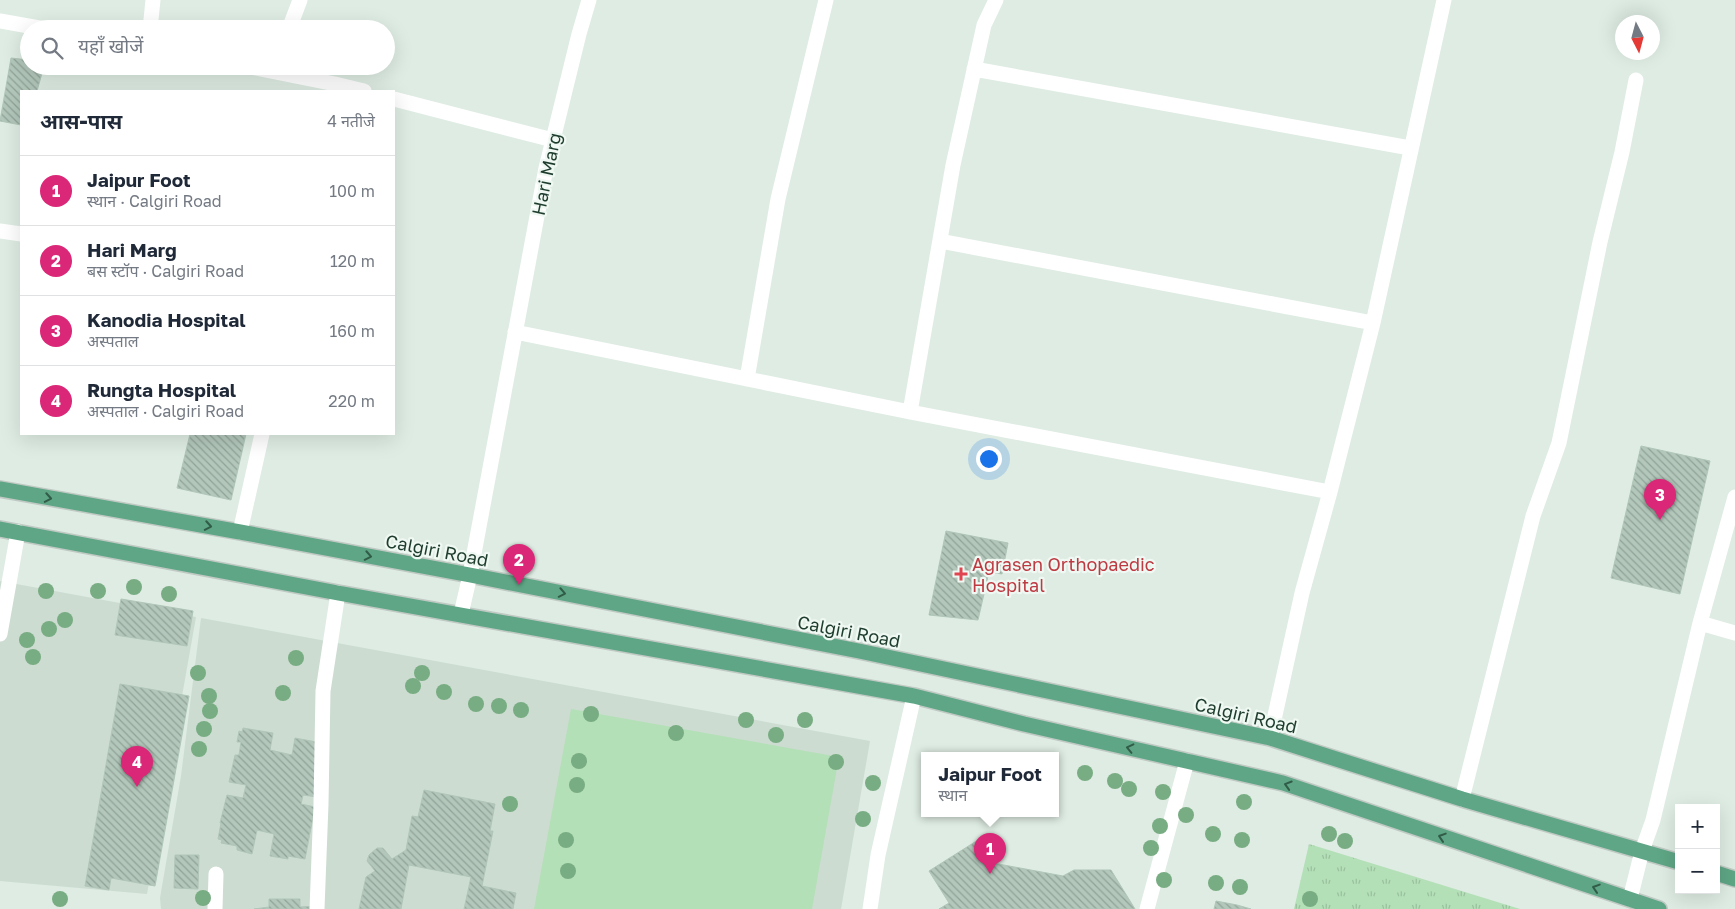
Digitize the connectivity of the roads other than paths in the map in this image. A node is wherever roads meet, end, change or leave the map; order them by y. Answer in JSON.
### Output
{"nodes":[{"id":1,"x":153,"y":0,"type":"edge"},
{"id":2,"x":300,"y":0,"type":"edge"},
{"id":3,"x":589,"y":0,"type":"edge"},
{"id":4,"x":826,"y":0,"type":"edge"},
{"id":5,"x":996,"y":0,"type":"edge"},
{"id":6,"x":1442,"y":0,"type":"edge"},
{"id":7,"x":151,"y":20,"type":"edge"},
{"id":8,"x":292,"y":20,"type":"edge"},
{"id":9,"x":0,"y":21,"type":"edge"},
{"id":10,"x":20,"y":24,"type":"edge"},
{"id":11,"x":974,"y":69,"type":"junction"},
{"id":12,"x":294,"y":75,"type":"edge"},
{"id":13,"x":1636,"y":80,"type":"dead end"},
{"id":14,"x":334,"y":87,"type":"edge"},
{"id":15,"x":356,"y":90,"type":"edge"},
{"id":16,"x":395,"y":99,"type":"edge"},
{"id":17,"x":553,"y":140,"type":"junction"},
{"id":18,"x":1410,"y":148,"type":"junction"},
{"id":19,"x":0,"y":231,"type":"edge"},
{"id":20,"x":20,"y":234,"type":"edge"},
{"id":21,"x":940,"y":241,"type":"junction"},
{"id":22,"x":1373,"y":323,"type":"junction"},
{"id":23,"x":515,"y":332,"type":"junction"},
{"id":24,"x":747,"y":379,"type":"junction"},
{"id":25,"x":910,"y":412,"type":"junction"},
{"id":26,"x":262,"y":435,"type":"edge"},
{"id":27,"x":0,"y":489,"type":"edge"},
{"id":28,"x":1330,"y":492,"type":"junction"},
{"id":29,"x":1735,"y":497,"type":"edge"},
{"id":30,"x":0,"y":529,"type":"edge"},
{"id":31,"x":18,"y":532,"type":"junction"},
{"id":32,"x":240,"y":532,"type":"junction"},
{"id":33,"x":470,"y":575,"type":"junction"},
{"id":34,"x":338,"y":593,"type":"junction"},
{"id":35,"x":460,"y":614,"type":"junction"},
{"id":36,"x":1700,"y":623,"type":"junction"},
{"id":37,"x":1735,"y":633,"type":"edge"},
{"id":38,"x":0,"y":634,"type":"edge"},
{"id":39,"x":914,"y":696,"type":"junction"},
{"id":40,"x":1270,"y":738,"type":"junction"},
{"id":41,"x":1186,"y":761,"type":"junction"},
{"id":42,"x":1462,"y":799,"type":"junction"},
{"id":43,"x":1642,"y":851,"type":"junction"},
{"id":44,"x":1675,"y":861,"type":"edge"},
{"id":45,"x":216,"y":874,"type":"dead end"},
{"id":46,"x":1720,"y":875,"type":"edge"},
{"id":47,"x":1735,"y":879,"type":"edge"},
{"id":48,"x":1630,"y":899,"type":"junction"},
{"id":49,"x":215,"y":909,"type":"edge"},
{"id":50,"x":317,"y":909,"type":"edge"},
{"id":51,"x":870,"y":909,"type":"edge"},
{"id":52,"x":1147,"y":909,"type":"edge"},
{"id":53,"x":1659,"y":909,"type":"edge"}],
"edges":[{"from":1,"to":7,"type":"street"},
{"from":2,"to":8,"type":"street"},
{"from":3,"to":17,"type":"street","name":"Hari Marg"},
{"from":4,"to":24,"type":"street"},
{"from":5,"to":11,"type":"street"},
{"from":6,"to":18,"type":"street"},
{"from":9,"to":10,"type":"street"},
{"from":11,"to":18,"type":"street"},
{"from":11,"to":21,"type":"street"},
{"from":12,"to":14,"type":"street"},
{"from":13,"to":42,"type":"street"},
{"from":14,"to":15,"type":"street"},
{"from":16,"to":17,"type":"street"},
{"from":17,"to":23,"type":"street","name":"Hari Marg"},
{"from":18,"to":22,"type":"street"},
{"from":19,"to":20,"type":"street"},
{"from":21,"to":22,"type":"street"},
{"from":21,"to":25,"type":"street"},
{"from":22,"to":28,"type":"street"},
{"from":23,"to":24,"type":"street"},
{"from":23,"to":33,"type":"street","name":"Hari Marg"},
{"from":24,"to":25,"type":"street"},
{"from":25,"to":28,"type":"street"},
{"from":26,"to":32,"type":"street"},
{"from":27,"to":32,"type":"main road","name":"Calgiri Road","one_way":true},
{"from":28,"to":40,"type":"street"},
{"from":29,"to":36,"type":"street"},
{"from":30,"to":31,"type":"main road"},
{"from":31,"to":34,"type":"main road"},
{"from":31,"to":38,"type":"street"},
{"from":32,"to":33,"type":"main road","name":"Calgiri Road","one_way":true},
{"from":33,"to":35,"type":"street","name":"Hari Marg"},
{"from":33,"to":40,"type":"main road","name":"Calgiri Road","one_way":true},
{"from":34,"to":35,"type":"main road"},
{"from":34,"to":50,"type":"street"},
{"from":35,"to":39,"type":"main road"},
{"from":36,"to":37,"type":"street"},
{"from":36,"to":43,"type":"street"},
{"from":41,"to":39,"type":"main road","one_way":true},
{"from":39,"to":51,"type":"street"},
{"from":40,"to":42,"type":"main road","name":"Calgiri Road"},
{"from":48,"to":41,"type":"main road","one_way":true},
{"from":41,"to":52,"type":"street"},
{"from":42,"to":43,"type":"main road","name":"Calgiri Road"},
{"from":43,"to":44,"type":"main road","name":"Calgiri Road"},
{"from":43,"to":48,"type":"street"},
{"from":45,"to":49,"type":"street"},
{"from":46,"to":47,"type":"main road"},
{"from":48,"to":53,"type":"main road"}]}
